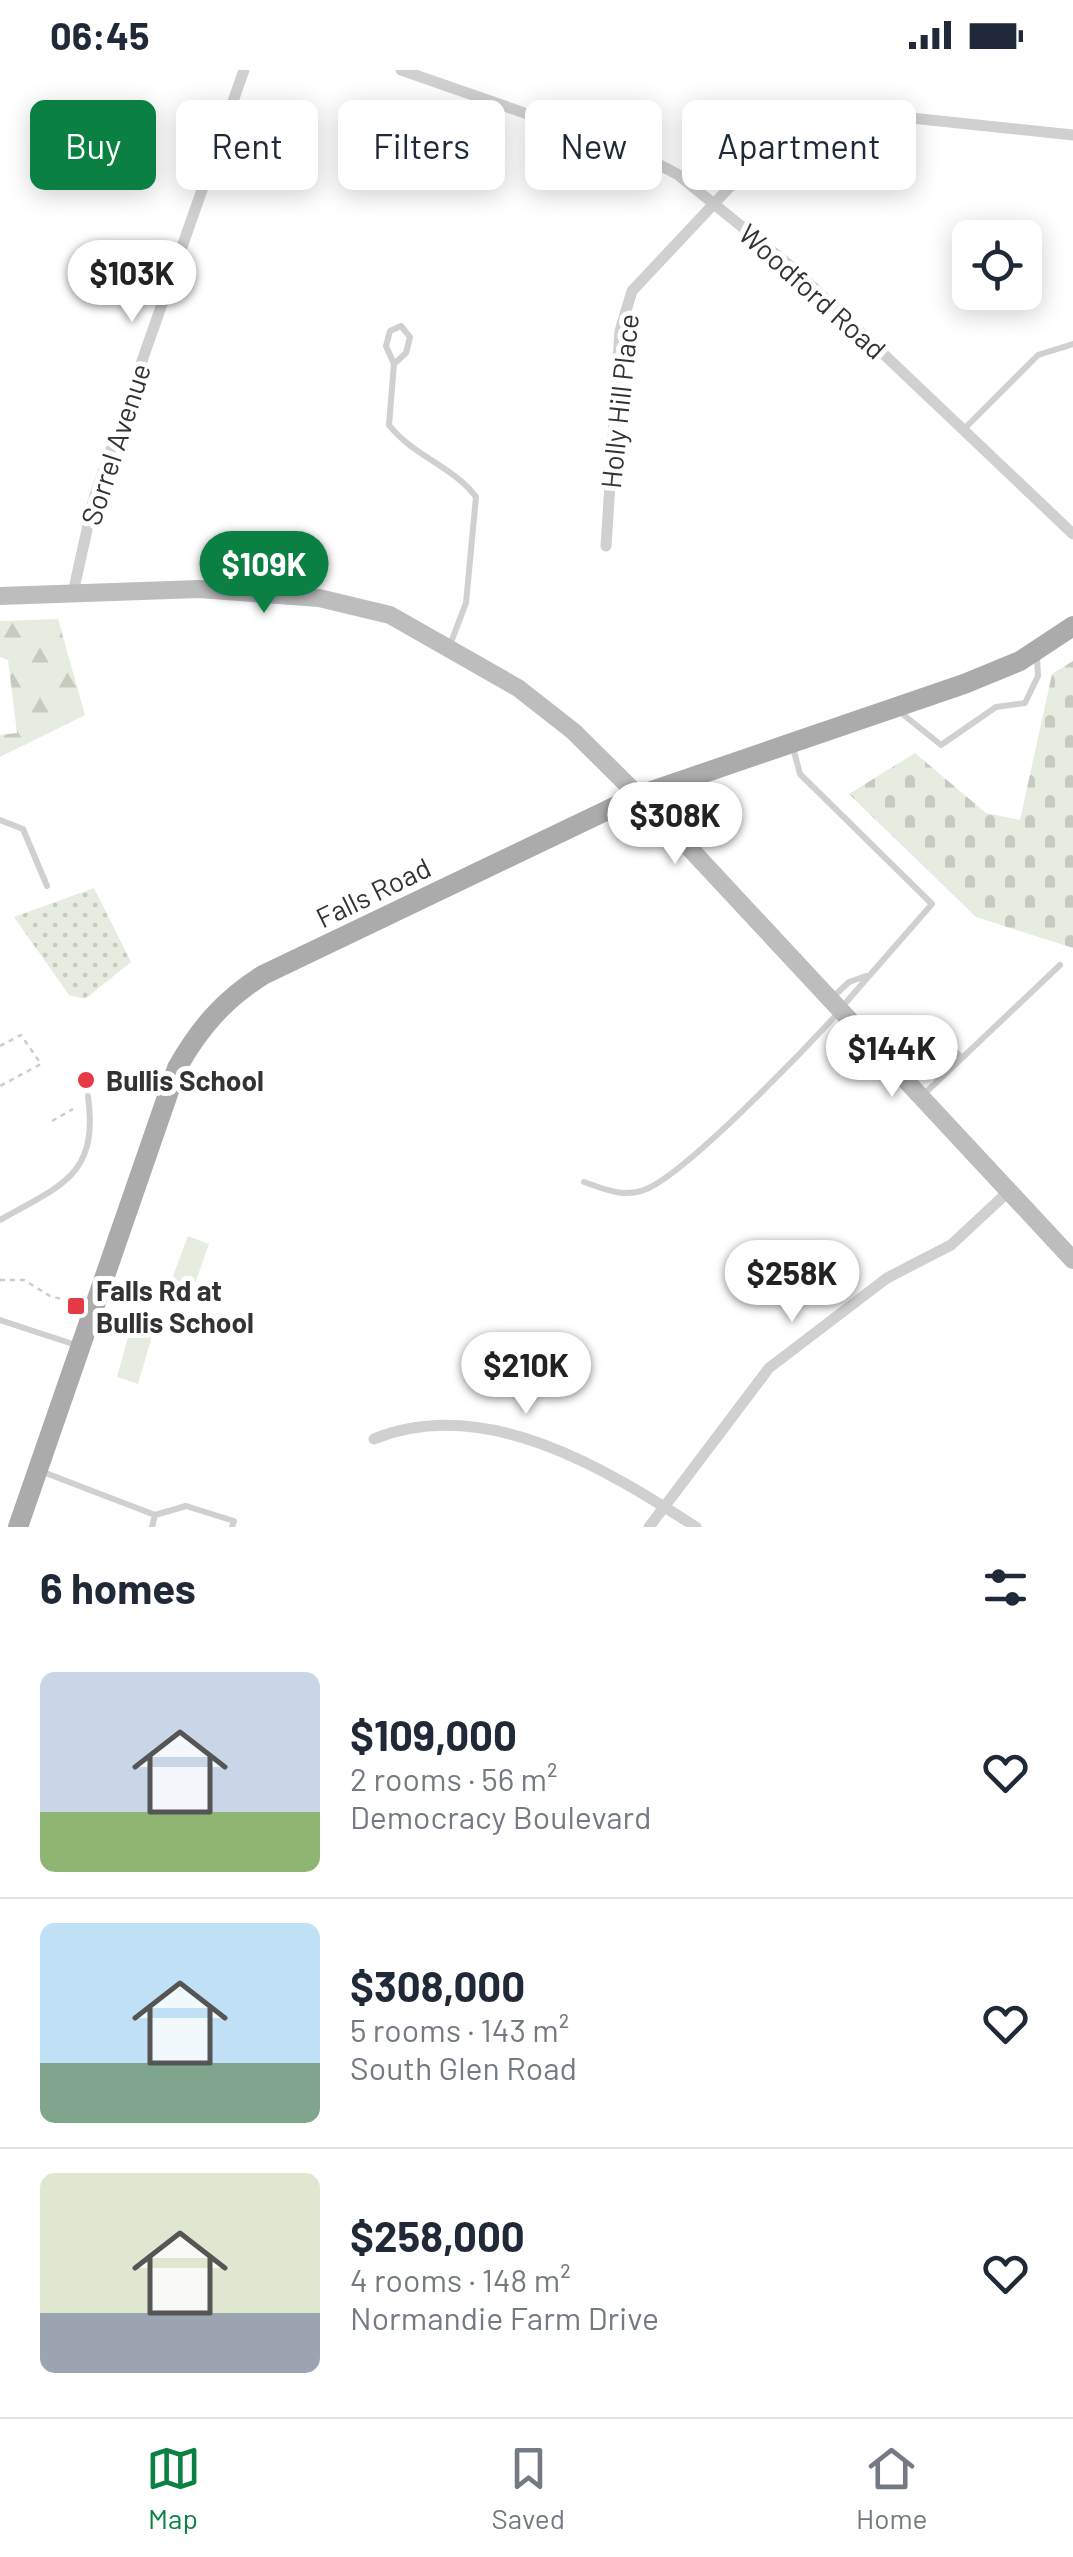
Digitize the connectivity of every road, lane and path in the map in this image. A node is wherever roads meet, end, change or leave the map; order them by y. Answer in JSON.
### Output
{"nodes":[{"id":1,"x":244,"y":70,"type":"edge"},
{"id":2,"x":400,"y":70,"type":"edge"},
{"id":3,"x":438,"y":76,"type":"edge"},
{"id":4,"x":1073,"y":135,"type":"edge"},
{"id":5,"x":715,"y":203,"type":"junction"},
{"id":6,"x":1073,"y":344,"type":"edge"},
{"id":7,"x":394,"y":364,"type":"junction"},
{"id":8,"x":962,"y":431,"type":"junction"},
{"id":9,"x":1073,"y":534,"type":"edge"},
{"id":10,"x":606,"y":546,"type":"dead end"},
{"id":11,"x":74,"y":593,"type":"junction"},
{"id":12,"x":0,"y":596,"type":"edge"},
{"id":13,"x":1073,"y":626,"type":"edge"},
{"id":14,"x":450,"y":646,"type":"junction"},
{"id":15,"x":1036,"y":651,"type":"junction"},
{"id":16,"x":896,"y":708,"type":"junction"},
{"id":17,"x":792,"y":743,"type":"junction"},
{"id":18,"x":637,"y":796,"type":"junction"},
{"id":19,"x":0,"y":820,"type":"edge"},
{"id":20,"x":47,"y":886,"type":"dead end"},
{"id":21,"x":1060,"y":965,"type":"dead end"},
{"id":22,"x":867,"y":976,"type":"junction"},
{"id":23,"x":837,"y":1006,"type":"junction"},
{"id":24,"x":0,"y":1046,"type":"edge"},
{"id":25,"x":962,"y":1058,"type":"junction"},
{"id":26,"x":943,"y":1076,"type":"junction"},
{"id":27,"x":0,"y":1086,"type":"edge"},
{"id":28,"x":88,"y":1096,"type":"dead end"},
{"id":29,"x":921,"y":1096,"type":"junction"},
{"id":30,"x":73,"y":1109,"type":"dead end"},
{"id":31,"x":52,"y":1121,"type":"dead end"},
{"id":32,"x":584,"y":1182,"type":"dead end"},
{"id":33,"x":1008,"y":1192,"type":"junction"},
{"id":34,"x":0,"y":1220,"type":"edge"},
{"id":35,"x":1073,"y":1260,"type":"edge"},
{"id":36,"x":0,"y":1280,"type":"edge"},
{"id":37,"x":91,"y":1308,"type":"junction"},
{"id":38,"x":0,"y":1320,"type":"edge"},
{"id":39,"x":78,"y":1346,"type":"junction"},
{"id":40,"x":374,"y":1439,"type":"dead end"},
{"id":41,"x":37,"y":1470,"type":"junction"},
{"id":42,"x":662,"y":1505,"type":"junction"},
{"id":43,"x":155,"y":1515,"type":"junction"},
{"id":44,"x":18,"y":1527,"type":"edge"},
{"id":45,"x":152,"y":1527,"type":"edge"},
{"id":46,"x":232,"y":1527,"type":"edge"},
{"id":47,"x":650,"y":1527,"type":"edge"},
{"id":48,"x":696,"y":1527,"type":"edge"}],
"edges":[{"from":1,"to":11,"type":"street","name":"Sorrel Avenue"},
{"from":2,"to":3,"type":"street","name":"Woodford Road"},
{"from":3,"to":5,"type":"street","name":"Woodford Road"},
{"from":4,"to":5,"type":"street","name":"Holly Hill Place"},
{"from":5,"to":8,"type":"street","name":"Woodford Road"},
{"from":5,"to":10,"type":"street","name":"Holly Hill Place"},
{"from":6,"to":8,"type":"lane"},
{"from":7,"to":7,"type":"lane"},
{"from":7,"to":14,"type":"lane"},
{"from":8,"to":9,"type":"street","name":"Woodford Road"},
{"from":11,"to":12,"type":"main road"},
{"from":11,"to":14,"type":"main road"},
{"from":13,"to":15,"type":"main road","name":"Falls Road"},
{"from":14,"to":18,"type":"main road"},
{"from":15,"to":16,"type":"main road","name":"Falls Road"},
{"from":15,"to":16,"type":"lane"},
{"from":16,"to":17,"type":"main road","name":"Falls Road"},
{"from":17,"to":18,"type":"main road","name":"Falls Road"},
{"from":17,"to":22,"type":"lane"},
{"from":18,"to":23,"type":"main road"},
{"from":18,"to":37,"type":"main road","name":"Falls Road"},
{"from":19,"to":20,"type":"lane"},
{"from":21,"to":25,"type":"lane"},
{"from":22,"to":23,"type":"lane"},
{"from":22,"to":23,"type":"lane"},
{"from":23,"to":29,"type":"main road"},
{"from":23,"to":32,"type":"lane"},
{"from":24,"to":27,"type":"path"},
{"from":25,"to":26,"type":"lane"},
{"from":25,"to":26,"type":"lane"},
{"from":26,"to":29,"type":"lane"},
{"from":28,"to":34,"type":"lane"},
{"from":29,"to":33,"type":"main road"},
{"from":30,"to":31,"type":"path"},
{"from":33,"to":35,"type":"main road"},
{"from":33,"to":42,"type":"street"},
{"from":36,"to":37,"type":"path"},
{"from":37,"to":39,"type":"main road","name":"Falls Road"},
{"from":38,"to":39,"type":"lane"},
{"from":39,"to":41,"type":"main road","name":"Falls Road"},
{"from":40,"to":42,"type":"street"},
{"from":41,"to":43,"type":"lane"},
{"from":41,"to":44,"type":"main road","name":"Falls Road"},
{"from":42,"to":47,"type":"street"},
{"from":42,"to":48,"type":"street"},
{"from":43,"to":45,"type":"lane"},
{"from":43,"to":46,"type":"lane"}]}
